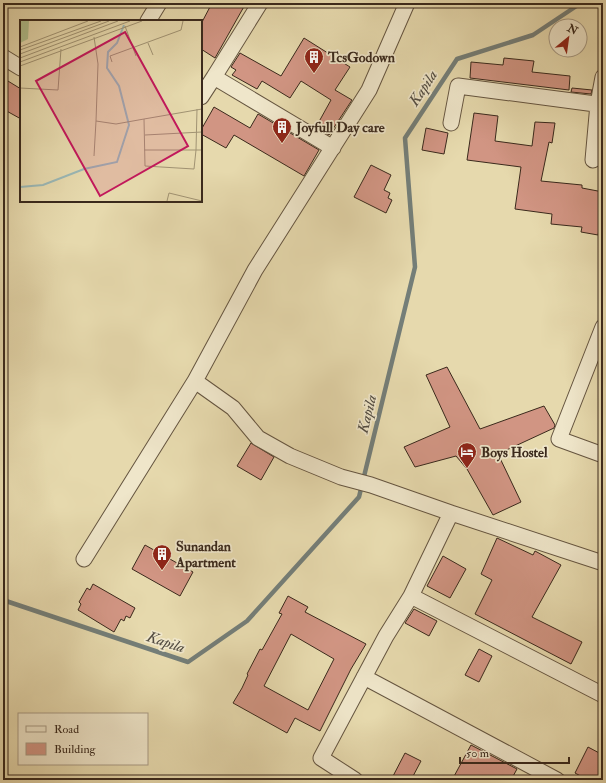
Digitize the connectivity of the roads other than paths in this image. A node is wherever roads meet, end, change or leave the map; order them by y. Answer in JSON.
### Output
{"nodes":[{"id":1,"x":159,"y":3,"type":"edge"},
{"id":2,"x":260,"y":3,"type":"edge"},
{"id":3,"x":407,"y":3,"type":"edge"},
{"id":4,"x":149,"y":20,"type":"edge"},
{"id":5,"x":3,"y":57,"type":"edge"},
{"id":6,"x":20,"y":67,"type":"edge"},
{"id":7,"x":214,"y":77,"type":"junction"},
{"id":8,"x":603,"y":77,"type":"edge"},
{"id":9,"x":202,"y":95,"type":"edge"},
{"id":10,"x":600,"y":105,"type":"edge"},
{"id":11,"x":451,"y":123,"type":"dead end"},
{"id":12,"x":333,"y":148,"type":"junction"},
{"id":13,"x":593,"y":160,"type":"dead end"},
{"id":14,"x":603,"y":327,"type":"edge"},
{"id":15,"x":194,"y":381,"type":"junction"},
{"id":16,"x":603,"y":455,"type":"edge"},
{"id":17,"x":451,"y":513,"type":"junction"},
{"id":18,"x":84,"y":559,"type":"dead end"},
{"id":19,"x":603,"y":563,"type":"edge"},
{"id":20,"x":410,"y":596,"type":"junction"},
{"id":21,"x":364,"y":677,"type":"junction"},
{"id":22,"x":603,"y":694,"type":"edge"},
{"id":23,"x":355,"y":780,"type":"edge"},
{"id":24,"x":556,"y":780,"type":"edge"}],
"edges":[{"from":1,"to":4,"type":"street"},
{"from":2,"to":7,"type":"street"},
{"from":3,"to":12,"type":"street"},
{"from":5,"to":6,"type":"street"},
{"from":7,"to":9,"type":"street"},
{"from":7,"to":12,"type":"street"},
{"from":8,"to":10,"type":"street"},
{"from":10,"to":11,"type":"street"},
{"from":10,"to":13,"type":"street"},
{"from":12,"to":15,"type":"street"},
{"from":14,"to":16,"type":"street"},
{"from":15,"to":17,"type":"street"},
{"from":15,"to":18,"type":"street"},
{"from":17,"to":19,"type":"street"},
{"from":17,"to":20,"type":"street"},
{"from":20,"to":21,"type":"street"},
{"from":20,"to":22,"type":"street"},
{"from":21,"to":23,"type":"street"},
{"from":21,"to":24,"type":"street"}]}
